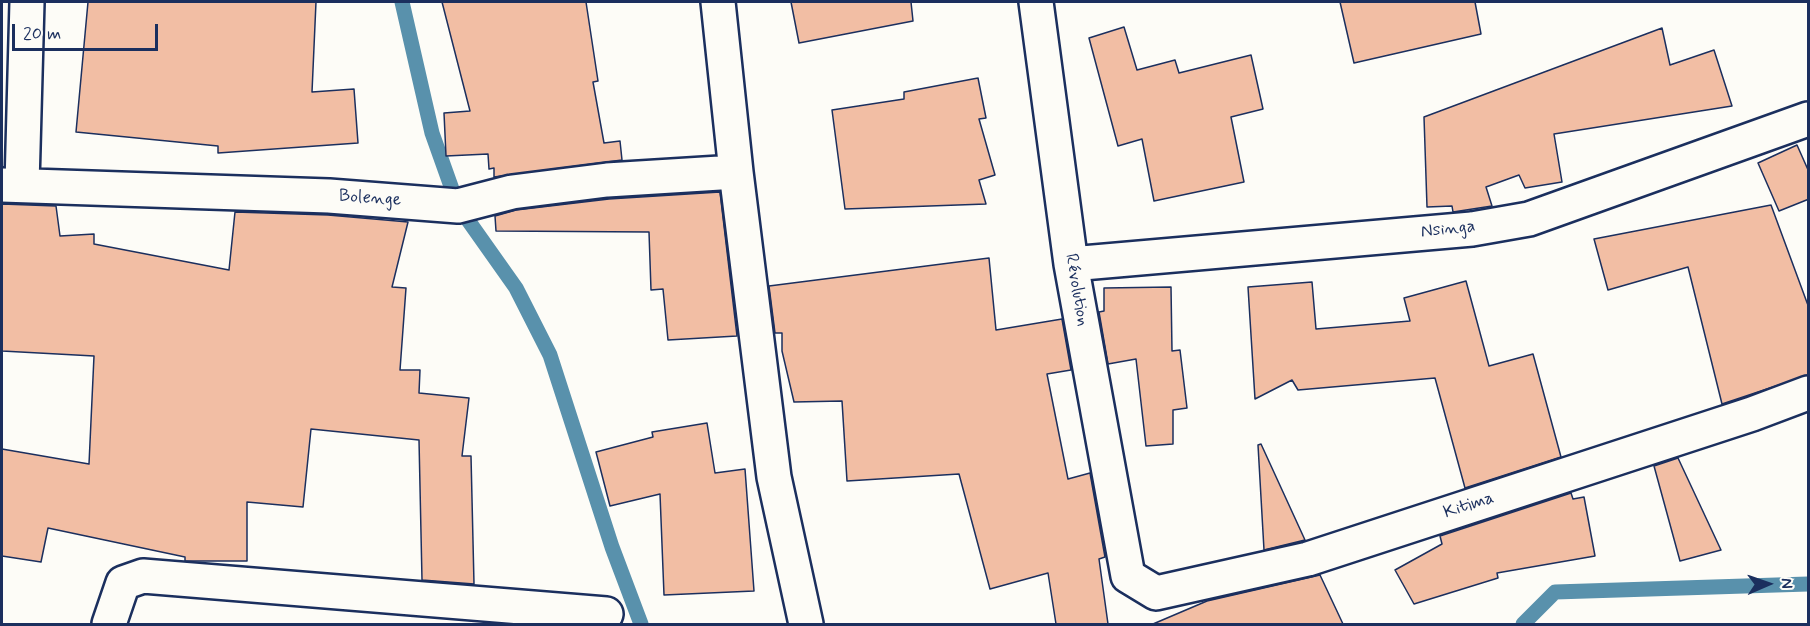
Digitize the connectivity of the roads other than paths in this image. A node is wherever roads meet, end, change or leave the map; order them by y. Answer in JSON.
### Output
{"nodes":[{"id":1,"x":27,"y":2,"type":"edge"},
{"id":2,"x":718,"y":2,"type":"edge"},
{"id":3,"x":1036,"y":2,"type":"edge"},
{"id":4,"x":1809,"y":119,"type":"edge"},
{"id":5,"x":736,"y":172,"type":"junction"},
{"id":6,"x":12,"y":185,"type":"edge"},
{"id":7,"x":1071,"y":264,"type":"junction"},
{"id":8,"x":1809,"y":393,"type":"edge"},
{"id":9,"x":1128,"y":576,"type":"joint"},
{"id":10,"x":606,"y":614,"type":"dead end"},
{"id":11,"x":109,"y":624,"type":"edge"},
{"id":12,"x":806,"y":624,"type":"edge"}],
"edges":[{"from":1,"to":6,"type":"street"},
{"from":2,"to":5,"type":"street"},
{"from":3,"to":7,"type":"street","name":"Révolution"},
{"from":4,"to":7,"type":"street","name":"Nsinga"},
{"from":5,"to":6,"type":"street","name":"Bolenge"},
{"from":5,"to":12,"type":"street"},
{"from":7,"to":9,"type":"street","name":"Révolution"},
{"from":8,"to":9,"type":"street","name":"Kitima"},
{"from":10,"to":11,"type":"street"}]}
